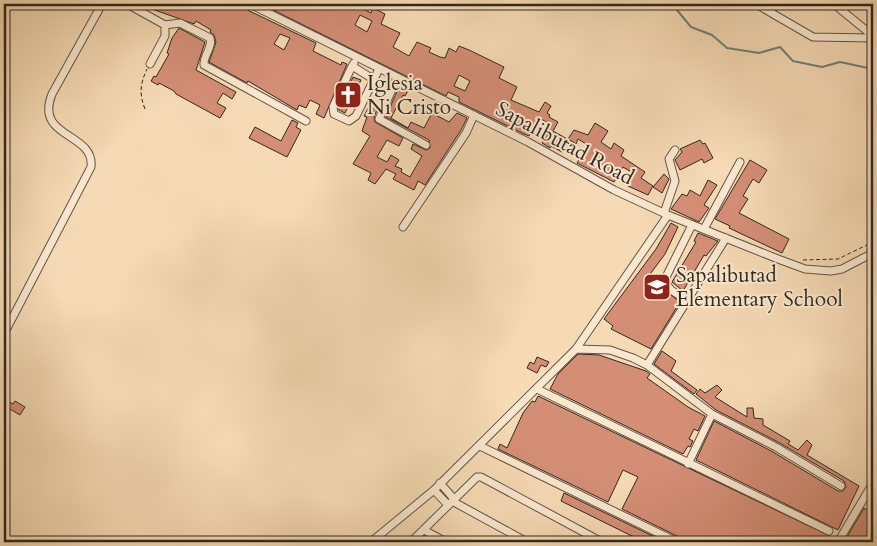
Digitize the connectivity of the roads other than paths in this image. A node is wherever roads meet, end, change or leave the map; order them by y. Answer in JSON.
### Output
{"nodes":[{"id":1,"x":102,"y":4,"type":"edge"},
{"id":2,"x":127,"y":4,"type":"edge"},
{"id":3,"x":250,"y":4,"type":"edge"},
{"id":4,"x":756,"y":4,"type":"edge"},
{"id":5,"x":834,"y":4,"type":"edge"},
{"id":6,"x":165,"y":25,"type":"junction"},
{"id":7,"x":873,"y":37,"type":"edge"},
{"id":8,"x":356,"y":58,"type":"junction"},
{"id":9,"x":150,"y":64,"type":"road end"},
{"id":10,"x":352,"y":66,"type":"junction"},
{"id":11,"x":379,"y":70,"type":"junction"},
{"id":12,"x":397,"y":78,"type":"junction"},
{"id":13,"x":372,"y":79,"type":"junction"},
{"id":14,"x":474,"y":115,"type":"junction"},
{"id":15,"x":306,"y":121,"type":"dead end"},
{"id":16,"x":426,"y":145,"type":"dead end"},
{"id":17,"x":675,"y":150,"type":"dead end"},
{"id":18,"x":740,"y":162,"type":"dead end"},
{"id":19,"x":666,"y":214,"type":"junction"},
{"id":20,"x":692,"y":225,"type":"junction"},
{"id":21,"x":403,"y":227,"type":"dead end"},
{"id":22,"x":704,"y":229,"type":"junction"},
{"id":23,"x":726,"y":238,"type":"junction"},
{"id":24,"x":873,"y":253,"type":"edge"},
{"id":25,"x":688,"y":300,"type":"junction"},
{"id":26,"x":4,"y":334,"type":"edge"},
{"id":27,"x":576,"y":349,"type":"junction"},
{"id":28,"x":648,"y":365,"type":"junction"},
{"id":29,"x":537,"y":389,"type":"junction"},
{"id":30,"x":712,"y":414,"type":"junction"},
{"id":31,"x":480,"y":446,"type":"junction"},
{"id":32,"x":688,"y":464,"type":"junction"},
{"id":33,"x":440,"y":483,"type":"junction"},
{"id":34,"x":873,"y":483,"type":"edge"},
{"id":35,"x":841,"y":486,"type":"dead end"},
{"id":36,"x":434,"y":490,"type":"junction"},
{"id":37,"x":451,"y":502,"type":"junction"},
{"id":38,"x":424,"y":530,"type":"junction"},
{"id":39,"x":829,"y":531,"type":"dead end"},
{"id":40,"x":371,"y":542,"type":"edge"},
{"id":41,"x":411,"y":542,"type":"edge"},
{"id":42,"x":446,"y":542,"type":"edge"},
{"id":43,"x":527,"y":542,"type":"edge"},
{"id":44,"x":602,"y":542,"type":"edge"},
{"id":45,"x":677,"y":542,"type":"edge"},
{"id":46,"x":838,"y":542,"type":"edge"}],
"edges":[{"from":1,"to":26,"type":"street"},
{"from":2,"to":6,"type":"street"},
{"from":3,"to":8,"type":"street","name":"Sapalibutad Road"},
{"from":4,"to":7,"type":"street"},
{"from":5,"to":7,"type":"street"},
{"from":6,"to":9,"type":"street"},
{"from":6,"to":15,"type":"street"},
{"from":8,"to":10,"type":"street"},
{"from":8,"to":11,"type":"street","name":"Sapalibutad Road"},
{"from":10,"to":13,"type":"street"},
{"from":10,"to":13,"type":"street"},
{"from":11,"to":12,"type":"street","name":"Sapalibutad Road"},
{"from":11,"to":13,"type":"street"},
{"from":12,"to":14,"type":"street","name":"Sapalibutad Road"},
{"from":12,"to":16,"type":"street"},
{"from":14,"to":19,"type":"street","name":"Sapalibutad Road"},
{"from":14,"to":21,"type":"street"},
{"from":17,"to":19,"type":"street"},
{"from":18,"to":22,"type":"street"},
{"from":19,"to":20,"type":"street","name":"Sapalibutad Road"},
{"from":19,"to":27,"type":"street"},
{"from":20,"to":22,"type":"street","name":"Sapalibutad Road"},
{"from":20,"to":25,"type":"street"},
{"from":22,"to":23,"type":"street","name":"Sapalibutad Road"},
{"from":23,"to":24,"type":"street","name":"Sapalibutad Road"},
{"from":23,"to":25,"type":"street"},
{"from":25,"to":28,"type":"street"},
{"from":27,"to":28,"type":"street"},
{"from":27,"to":29,"type":"street"},
{"from":28,"to":30,"type":"street"},
{"from":29,"to":31,"type":"street"},
{"from":29,"to":32,"type":"street"},
{"from":30,"to":32,"type":"street"},
{"from":30,"to":35,"type":"street"},
{"from":31,"to":33,"type":"street"},
{"from":31,"to":45,"type":"street"},
{"from":32,"to":39,"type":"street"},
{"from":33,"to":36,"type":"street"},
{"from":33,"to":37,"type":"street"},
{"from":34,"to":46,"type":"street"},
{"from":36,"to":37,"type":"street"},
{"from":36,"to":40,"type":"street"},
{"from":37,"to":38,"type":"street"},
{"from":37,"to":43,"type":"street"},
{"from":37,"to":44,"type":"street"},
{"from":38,"to":41,"type":"street"},
{"from":38,"to":42,"type":"street"}]}
